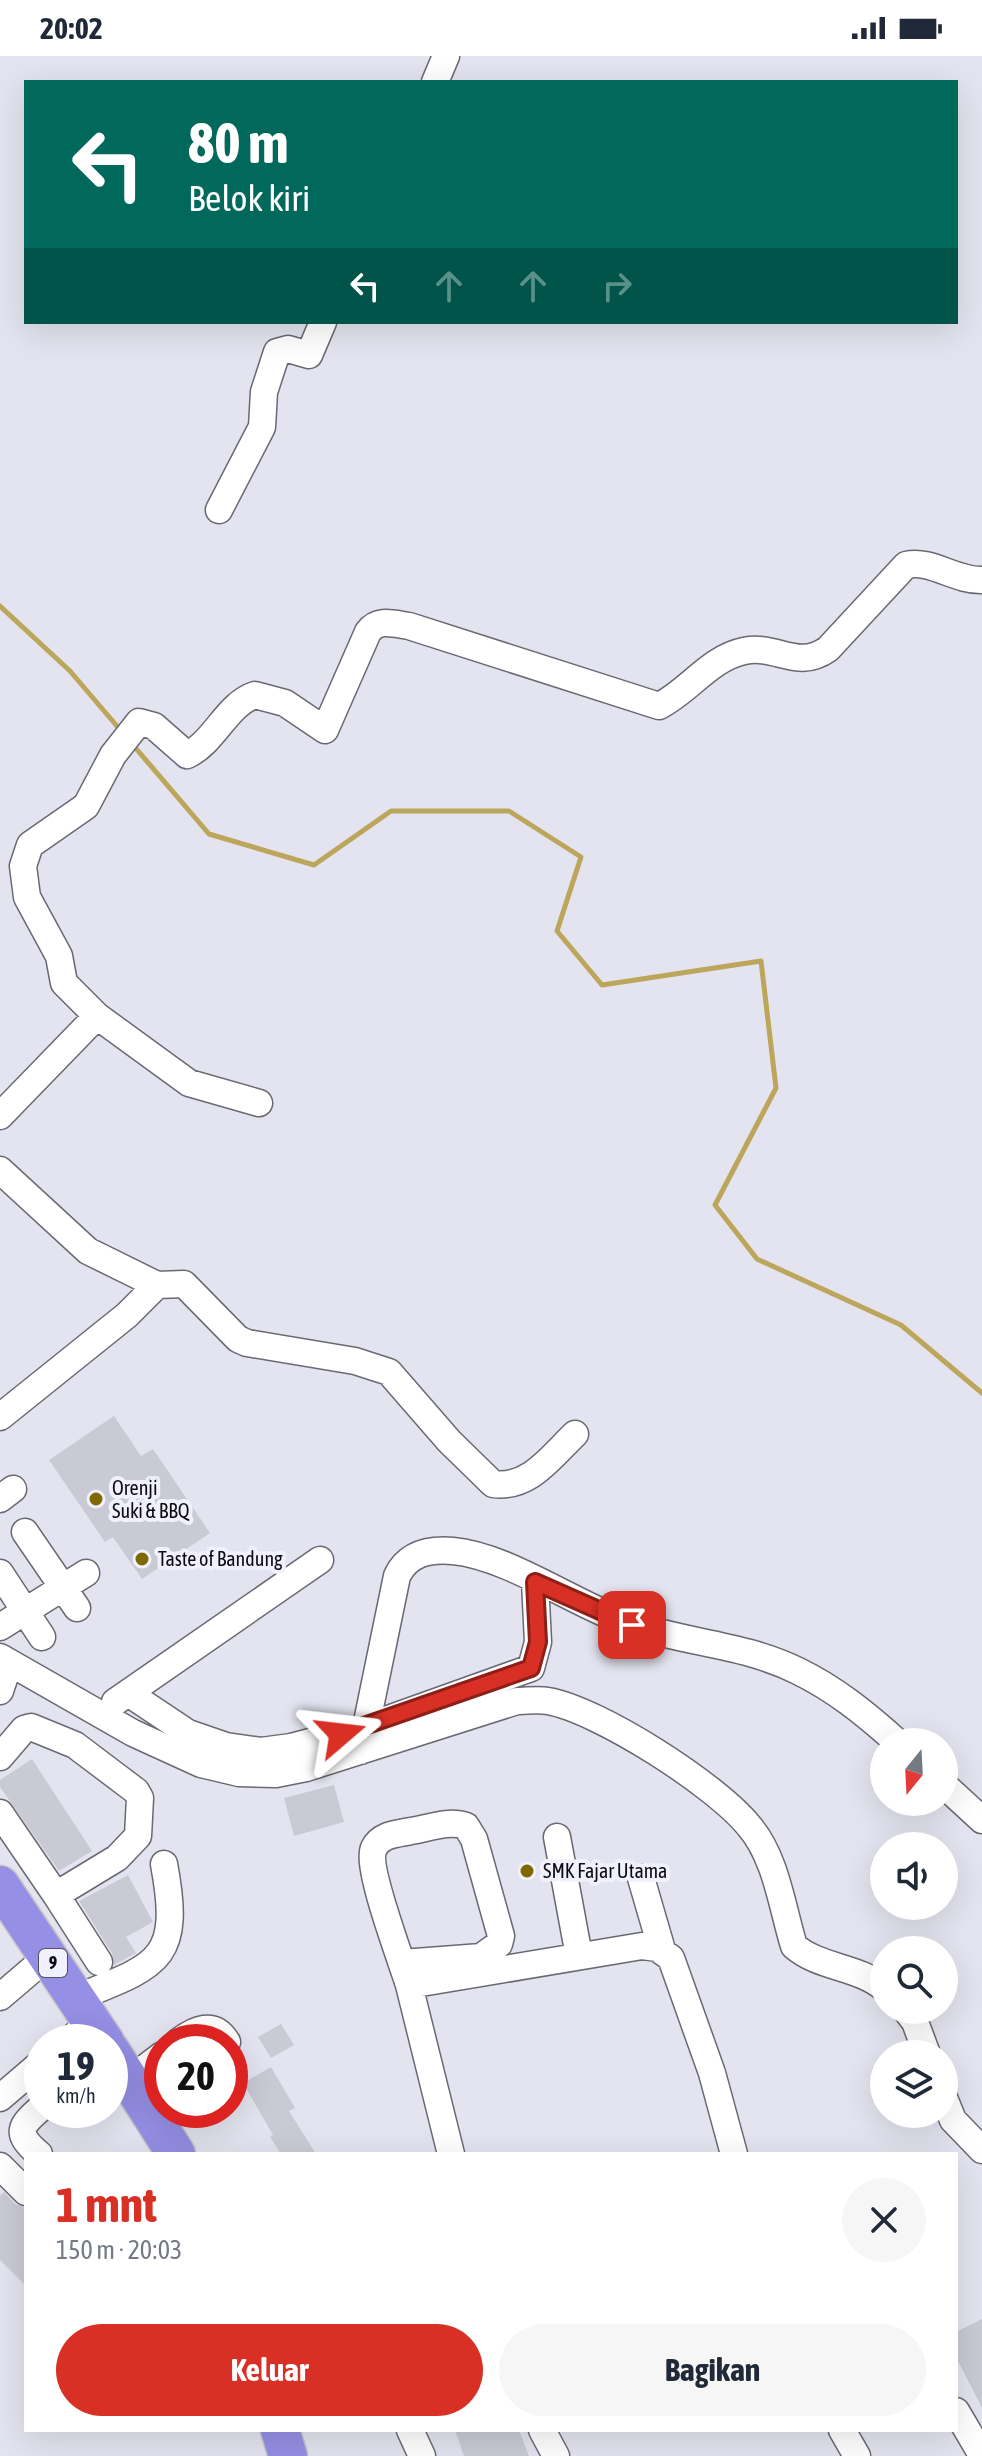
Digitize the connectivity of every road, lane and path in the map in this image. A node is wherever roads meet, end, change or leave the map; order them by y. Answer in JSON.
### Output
{"nodes":[{"id":1,"x":446,"y":56,"type":"edge"},
{"id":2,"x":436,"y":80,"type":"edge"},
{"id":3,"x":322,"y":324,"type":"edge"},
{"id":4,"x":219,"y":510,"type":"dead end"},
{"id":5,"x":982,"y":580,"type":"edge"},
{"id":6,"x":97,"y":1016,"type":"junction"},
{"id":7,"x":259,"y":1103,"type":"dead end"},
{"id":8,"x":0,"y":1116,"type":"edge"},
{"id":9,"x":0,"y":1170,"type":"edge"},
{"id":10,"x":157,"y":1285,"type":"junction"},
{"id":11,"x":0,"y":1417,"type":"edge"},
{"id":12,"x":575,"y":1434,"type":"dead end"},
{"id":13,"x":25,"y":1532,"type":"dead end"},
{"id":14,"x":320,"y":1560,"type":"dead end"},
{"id":15,"x":0,"y":1573,"type":"edge"},
{"id":16,"x":535,"y":1582,"type":"junction"},
{"id":17,"x":27,"y":1610,"type":"junction"},
{"id":18,"x":0,"y":1627,"type":"edge"},
{"id":19,"x":42,"y":1637,"type":"dead end"},
{"id":20,"x":1,"y":1658,"type":"edge"},
{"id":21,"x":0,"y":1691,"type":"edge"},
{"id":22,"x":128,"y":1693,"type":"junction"},
{"id":23,"x":99,"y":1714,"type":"junction"},
{"id":24,"x":881,"y":1728,"type":"edge"},
{"id":25,"x":364,"y":1739,"type":"junction"},
{"id":26,"x":0,"y":1757,"type":"edge"},
{"id":27,"x":958,"y":1798,"type":"edge"},
{"id":28,"x":0,"y":1813,"type":"edge"},
{"id":29,"x":982,"y":1820,"type":"edge"},
{"id":30,"x":557,"y":1837,"type":"dead end"},
{"id":31,"x":164,"y":1864,"type":"dead end"},
{"id":32,"x":641,"y":1878,"type":"dead end"},
{"id":33,"x":1,"y":1888,"type":"edge"},
{"id":34,"x":56,"y":1895,"type":"junction"},
{"id":35,"x":662,"y":1950,"type":"junction"},
{"id":36,"x":48,"y":1956,"type":"junction"},
{"id":37,"x":579,"y":1956,"type":"junction"},
{"id":38,"x":99,"y":1962,"type":"dead end"},
{"id":39,"x":406,"y":1974,"type":"junction"},
{"id":40,"x":870,"y":1979,"type":"edge"},
{"id":41,"x":0,"y":1997,"type":"edge"},
{"id":42,"x":87,"y":2024,"type":"edge"},
{"id":43,"x":106,"y":2024,"type":"edge"},
{"id":44,"x":24,"y":2077,"type":"edge"},
{"id":45,"x":128,"y":2085,"type":"edge"},
{"id":46,"x":0,"y":2098,"type":"edge"},
{"id":47,"x":958,"y":2125,"type":"edge"},
{"id":48,"x":24,"y":2128,"type":"edge"},
{"id":49,"x":982,"y":2150,"type":"edge"},
{"id":50,"x":37,"y":2152,"type":"edge"},
{"id":51,"x":175,"y":2152,"type":"edge"},
{"id":52,"x":450,"y":2152,"type":"edge"},
{"id":53,"x":733,"y":2152,"type":"edge"},
{"id":54,"x":0,"y":2166,"type":"edge"},
{"id":55,"x":24,"y":2190,"type":"edge"},
{"id":56,"x":958,"y":2414,"type":"edge"},
{"id":57,"x":281,"y":2432,"type":"edge"},
{"id":58,"x":411,"y":2432,"type":"edge"},
{"id":59,"x":543,"y":2432,"type":"edge"},
{"id":60,"x":843,"y":2432,"type":"edge"},
{"id":61,"x":982,"y":2455,"type":"edge"},
{"id":62,"x":288,"y":2456,"type":"edge"},
{"id":63,"x":422,"y":2456,"type":"edge"},
{"id":64,"x":556,"y":2456,"type":"edge"},
{"id":65,"x":857,"y":2456,"type":"edge"}],
"edges":[{"from":1,"to":2,"type":"street"},
{"from":3,"to":4,"type":"street"},
{"from":5,"to":6,"type":"street"},
{"from":6,"to":7,"type":"street"},
{"from":6,"to":8,"type":"street"},
{"from":9,"to":10,"type":"street"},
{"from":10,"to":11,"type":"street"},
{"from":10,"to":12,"type":"street"},
{"from":13,"to":17,"type":"street"},
{"from":14,"to":22,"type":"street"},
{"from":15,"to":17,"type":"street"},
{"from":16,"to":24,"type":"street"},
{"from":16,"to":25,"type":"street"},
{"from":16,"to":25,"type":"street"},
{"from":17,"to":18,"type":"street"},
{"from":17,"to":19,"type":"street"},
{"from":20,"to":21,"type":"street"},
{"from":20,"to":23,"type":"street"},
{"from":22,"to":23,"type":"street"},
{"from":22,"to":25,"type":"street"},
{"from":23,"to":25,"type":"street"},
{"from":25,"to":40,"type":"street"},
{"from":26,"to":34,"type":"street"},
{"from":27,"to":29,"type":"street"},
{"from":28,"to":34,"type":"street"},
{"from":30,"to":37,"type":"street"},
{"from":31,"to":43,"type":"street"},
{"from":32,"to":35,"type":"street"},
{"from":33,"to":36,"type":"highway","number":"9"},
{"from":34,"to":38,"type":"street"},
{"from":35,"to":37,"type":"street"},
{"from":35,"to":53,"type":"street"},
{"from":36,"to":41,"type":"street"},
{"from":36,"to":42,"type":"highway","number":"9"},
{"from":37,"to":39,"type":"street"},
{"from":39,"to":39,"type":"street"},
{"from":39,"to":52,"type":"street"},
{"from":44,"to":46,"type":"street"},
{"from":45,"to":51,"type":"highway","number":"9"},
{"from":47,"to":49,"type":"street"},
{"from":48,"to":50,"type":"street"},
{"from":54,"to":55,"type":"street"},
{"from":56,"to":61,"type":"street"},
{"from":57,"to":62,"type":"highway"},
{"from":58,"to":63,"type":"street"},
{"from":59,"to":64,"type":"street"},
{"from":60,"to":65,"type":"street"}]}
